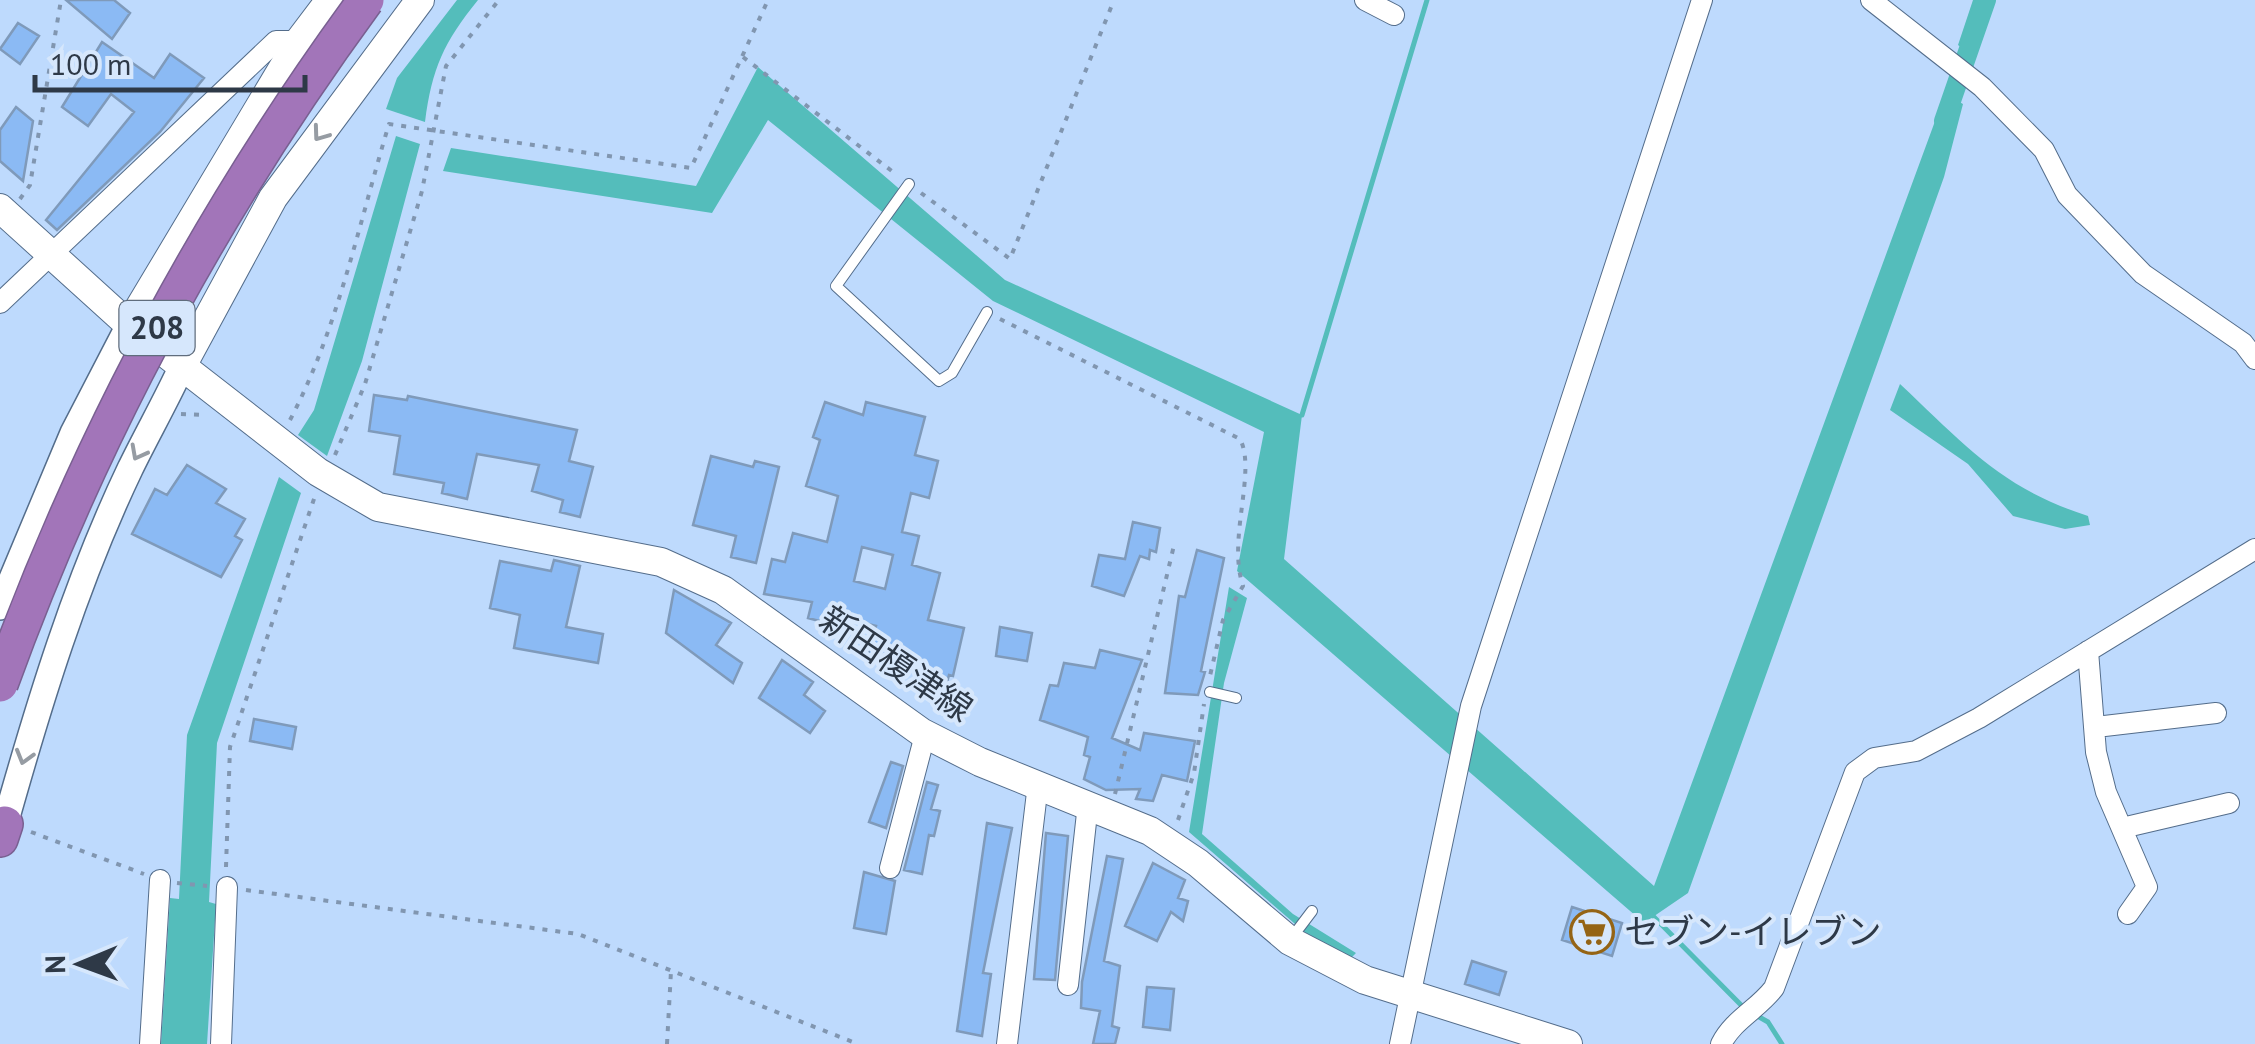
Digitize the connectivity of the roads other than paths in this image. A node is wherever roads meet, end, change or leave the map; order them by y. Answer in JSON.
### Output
{"nodes":[{"id":1,"x":330,"y":0,"type":"edge"},
{"id":2,"x":353,"y":0,"type":"edge"},
{"id":3,"x":366,"y":0,"type":"edge"},
{"id":4,"x":420,"y":0,"type":"edge"},
{"id":5,"x":1365,"y":0,"type":"edge"},
{"id":6,"x":1702,"y":0,"type":"edge"},
{"id":7,"x":1871,"y":0,"type":"edge"},
{"id":8,"x":1394,"y":15,"type":"dead end"},
{"id":9,"x":299,"y":42,"type":"junction"},
{"id":10,"x":906,"y":188,"type":"road end"},
{"id":11,"x":3,"y":210,"type":"edge"},
{"id":12,"x":50,"y":256,"type":"junction"},
{"id":13,"x":0,"y":303,"type":"edge"},
{"id":14,"x":988,"y":312,"type":"road end"},
{"id":15,"x":129,"y":324,"type":"junction"},
{"id":16,"x":2255,"y":359,"type":"edge"},
{"id":17,"x":182,"y":366,"type":"junction"},
{"id":18,"x":2255,"y":549,"type":"edge"},
{"id":19,"x":0,"y":607,"type":"edge"},
{"id":20,"x":2088,"y":651,"type":"junction"},
{"id":21,"x":0,"y":655,"type":"edge"},
{"id":22,"x":0,"y":684,"type":"edge"},
{"id":23,"x":1210,"y":692,"type":"dead end"},
{"id":24,"x":1236,"y":698,"type":"dead end"},
{"id":25,"x":2216,"y":712,"type":"dead end"},
{"id":26,"x":2096,"y":727,"type":"junction"},
{"id":27,"x":926,"y":735,"type":"junction"},
{"id":28,"x":1038,"y":784,"type":"junction"},
{"id":29,"x":2230,"y":803,"type":"dead end"},
{"id":30,"x":1099,"y":808,"type":"junction"},
{"id":31,"x":1,"y":827,"type":"edge"},
{"id":32,"x":2122,"y":828,"type":"junction"},
{"id":33,"x":890,"y":868,"type":"dead end"},
{"id":34,"x":167,"y":882,"type":"road end"},
{"id":35,"x":220,"y":887,"type":"road end"},
{"id":36,"x":1312,"y":911,"type":"dead end"},
{"id":37,"x":2128,"y":914,"type":"dead end"},
{"id":38,"x":1290,"y":941,"type":"junction"},
{"id":39,"x":1068,"y":984,"type":"dead end"},
{"id":40,"x":1413,"y":996,"type":"junction"},
{"id":41,"x":150,"y":1044,"type":"edge"},
{"id":42,"x":221,"y":1044,"type":"edge"},
{"id":43,"x":1007,"y":1044,"type":"edge"},
{"id":44,"x":1400,"y":1044,"type":"edge"},
{"id":45,"x":1568,"y":1044,"type":"edge"},
{"id":46,"x":1721,"y":1044,"type":"edge"}],
"edges":[{"from":1,"to":9,"type":"main road"},
{"from":2,"to":21,"type":"highway","number":"208"},
{"from":3,"to":22,"type":"highway","number":"208","bridge":true},
{"from":4,"to":17,"type":"main road","one_way":true},
{"from":5,"to":8,"type":"street"},
{"from":6,"to":40,"type":"street"},
{"from":7,"to":16,"type":"street"},
{"from":9,"to":12,"type":"street"},
{"from":9,"to":15,"type":"main road"},
{"from":10,"to":14,"type":"lane"},
{"from":11,"to":12,"type":"main road","name":"新田榎津線"},
{"from":12,"to":13,"type":"street"},
{"from":12,"to":15,"type":"main road","name":"新田榎津線"},
{"from":15,"to":17,"type":"main road","name":"新田榎津線"},
{"from":15,"to":19,"type":"street"},
{"from":17,"to":27,"type":"main road","name":"新田榎津線"},
{"from":17,"to":31,"type":"street","one_way":true},
{"from":18,"to":20,"type":"street"},
{"from":20,"to":26,"type":"street"},
{"from":20,"to":46,"type":"street"},
{"from":23,"to":24,"type":"lane"},
{"from":25,"to":26,"type":"street"},
{"from":26,"to":32,"type":"street"},
{"from":27,"to":28,"type":"main road","name":"新田榎津線"},
{"from":27,"to":33,"type":"street"},
{"from":28,"to":30,"type":"main road","name":"新田榎津線"},
{"from":28,"to":43,"type":"street"},
{"from":29,"to":32,"type":"street"},
{"from":30,"to":38,"type":"main road","name":"新田榎津線"},
{"from":30,"to":39,"type":"street"},
{"from":32,"to":37,"type":"street"},
{"from":34,"to":41,"type":"street"},
{"from":35,"to":42,"type":"street"},
{"from":36,"to":38,"type":"lane"},
{"from":38,"to":40,"type":"main road","name":"新田榎津線"},
{"from":40,"to":44,"type":"street"},
{"from":40,"to":45,"type":"main road","name":"新田榎津線"}]}
